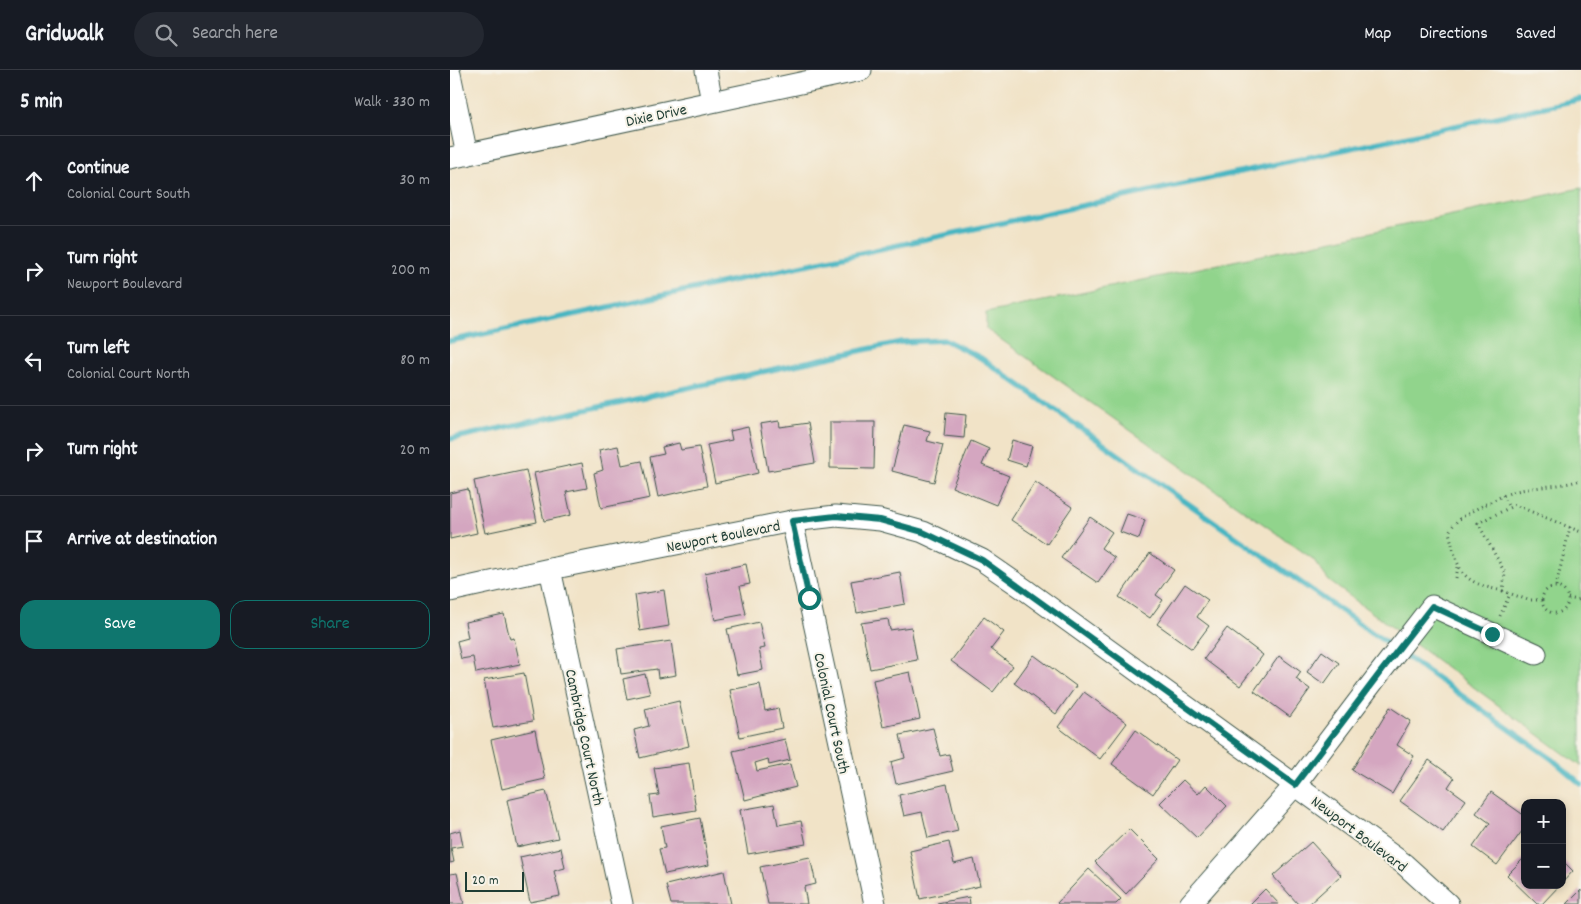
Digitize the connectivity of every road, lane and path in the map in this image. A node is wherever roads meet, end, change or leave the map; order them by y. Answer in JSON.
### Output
{"nodes":[{"id":1,"x":706,"y":70,"type":"edge"},
{"id":2,"x":861,"y":70,"type":"edge"},
{"id":3,"x":450,"y":74,"type":"edge"},
{"id":4,"x":712,"y":102,"type":"junction"},
{"id":5,"x":459,"y":156,"type":"edge"},
{"id":6,"x":1581,"y":480,"type":"edge"},
{"id":7,"x":1503,"y":495,"type":"junction"},
{"id":8,"x":1509,"y":508,"type":"junction"},
{"id":9,"x":792,"y":521,"type":"junction"},
{"id":10,"x":1570,"y":527,"type":"junction"},
{"id":11,"x":1581,"y":532,"type":"edge"},
{"id":12,"x":1458,"y":566,"type":"junction"},
{"id":13,"x":550,"y":569,"type":"junction"},
{"id":14,"x":1456,"y":578,"type":"dead end"},
{"id":15,"x":1556,"y":586,"type":"junction"},
{"id":16,"x":450,"y":591,"type":"edge"},
{"id":17,"x":1503,"y":591,"type":"junction"},
{"id":18,"x":1568,"y":598,"type":"junction"},
{"id":19,"x":1542,"y":600,"type":"junction"},
{"id":20,"x":1581,"y":600,"type":"edge"},
{"id":21,"x":1536,"y":654,"type":"dead end"},
{"id":22,"x":1295,"y":785,"type":"junction"},
{"id":23,"x":622,"y":904,"type":"edge"},
{"id":24,"x":875,"y":904,"type":"edge"},
{"id":25,"x":1190,"y":904,"type":"edge"},
{"id":26,"x":1448,"y":904,"type":"edge"}],
"edges":[{"from":1,"to":4,"type":"street"},
{"from":2,"to":4,"type":"street","name":"Dixie Drive"},
{"from":3,"to":5,"type":"street"},
{"from":4,"to":5,"type":"street","name":"Dixie Drive"},
{"from":6,"to":7,"type":"path"},
{"from":7,"to":8,"type":"path"},
{"from":7,"to":12,"type":"path"},
{"from":8,"to":10,"type":"path"},
{"from":8,"to":17,"type":"path"},
{"from":9,"to":13,"type":"street","name":"Newport Boulevard"},
{"from":9,"to":22,"type":"street","name":"Newport Boulevard"},
{"from":9,"to":24,"type":"street","name":"Colonial Court South"},
{"from":10,"to":11,"type":"path"},
{"from":10,"to":15,"type":"path"},
{"from":12,"to":14,"type":"path"},
{"from":12,"to":17,"type":"path"},
{"from":13,"to":16,"type":"street","name":"Newport Boulevard"},
{"from":13,"to":23,"type":"street","name":"Cambridge Court North"},
{"from":15,"to":18,"type":"path"},
{"from":15,"to":19,"type":"path"},
{"from":17,"to":19,"type":"path"},
{"from":18,"to":19,"type":"path"},
{"from":18,"to":20,"type":"path"},
{"from":21,"to":22,"type":"street"},
{"from":22,"to":25,"type":"street"},
{"from":22,"to":26,"type":"street","name":"Newport Boulevard"}]}
